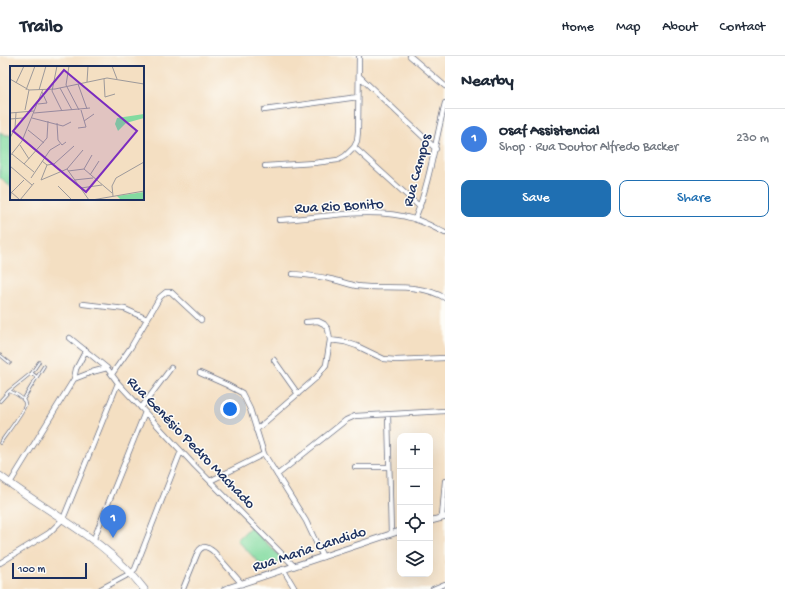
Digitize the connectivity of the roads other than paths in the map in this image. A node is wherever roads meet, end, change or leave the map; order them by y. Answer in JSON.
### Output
{"nodes":[{"id":1,"x":359,"y":56,"type":"edge"},
{"id":2,"x":410,"y":56,"type":"edge"},
{"id":3,"x":359,"y":76,"type":"junction"},
{"id":4,"x":445,"y":86,"type":"edge"},
{"id":5,"x":358,"y":97,"type":"junction"},
{"id":6,"x":445,"y":103,"type":"edge"},
{"id":7,"x":264,"y":110,"type":"dead end"},
{"id":8,"x":354,"y":147,"type":"junction"},
{"id":9,"x":436,"y":149,"type":"junction"},
{"id":10,"x":265,"y":166,"type":"dead end"},
{"id":11,"x":420,"y":207,"type":"junction"},
{"id":12,"x":415,"y":219,"type":"junction"},
{"id":13,"x":279,"y":220,"type":"dead end"},
{"id":14,"x":445,"y":233,"type":"edge"},
{"id":15,"x":293,"y":274,"type":"dead end"},
{"id":16,"x":445,"y":298,"type":"edge"},
{"id":17,"x":82,"y":304,"type":"dead end"},
{"id":18,"x":147,"y":319,"type":"junction"},
{"id":19,"x":201,"y":320,"type":"dead end"},
{"id":20,"x":306,"y":322,"type":"dead end"},
{"id":21,"x":70,"y":338,"type":"dead end"},
{"id":22,"x":330,"y":340,"type":"junction"},
{"id":23,"x":86,"y":350,"type":"junction"},
{"id":24,"x":0,"y":355,"type":"edge"},
{"id":25,"x":445,"y":358,"type":"edge"},
{"id":26,"x":274,"y":360,"type":"dead end"},
{"id":27,"x":39,"y":362,"type":"dead end"},
{"id":28,"x":10,"y":363,"type":"dead end"},
{"id":29,"x":44,"y":366,"type":"dead end"},
{"id":30,"x":107,"y":368,"type":"junction"},
{"id":31,"x":171,"y":368,"type":"dead end"},
{"id":32,"x":200,"y":373,"type":"dead end"},
{"id":33,"x":32,"y":374,"type":"junction"},
{"id":34,"x":112,"y":374,"type":"junction"},
{"id":35,"x":37,"y":377,"type":"junction"},
{"id":36,"x":74,"y":379,"type":"junction"},
{"id":37,"x":118,"y":382,"type":"junction"},
{"id":38,"x":9,"y":392,"type":"junction"},
{"id":39,"x":298,"y":394,"type":"junction"},
{"id":40,"x":23,"y":400,"type":"junction"},
{"id":41,"x":0,"y":401,"type":"edge"},
{"id":42,"x":141,"y":408,"type":"junction"},
{"id":43,"x":445,"y":411,"type":"edge"},
{"id":44,"x":144,"y":412,"type":"junction"},
{"id":45,"x":388,"y":414,"type":"junction"},
{"id":46,"x":256,"y":430,"type":"junction"},
{"id":47,"x":0,"y":443,"type":"edge"},
{"id":48,"x":181,"y":451,"type":"junction"},
{"id":49,"x":264,"y":454,"type":"junction"},
{"id":50,"x":389,"y":467,"type":"junction"},
{"id":51,"x":355,"y":468,"type":"dead end"},
{"id":52,"x":277,"y":475,"type":"junction"},
{"id":53,"x":0,"y":476,"type":"edge"},
{"id":54,"x":210,"y":480,"type":"junction"},
{"id":55,"x":445,"y":481,"type":"edge"},
{"id":56,"x":10,"y":483,"type":"junction"},
{"id":57,"x":444,"y":517,"type":"edge"},
{"id":58,"x":63,"y":519,"type":"junction"},
{"id":59,"x":433,"y":520,"type":"edge"},
{"id":60,"x":397,"y":532,"type":"edge"},
{"id":61,"x":391,"y":534,"type":"junction"},
{"id":62,"x":93,"y":541,"type":"junction"},
{"id":63,"x":323,"y":556,"type":"junction"},
{"id":64,"x":0,"y":563,"type":"edge"},
{"id":65,"x":294,"y":566,"type":"junction"},
{"id":66,"x":283,"y":569,"type":"junction"},
{"id":67,"x":131,"y":573,"type":"junction"},
{"id":68,"x":242,"y":584,"type":"junction"},
{"id":69,"x":445,"y":584,"type":"edge"},
{"id":70,"x":101,"y":589,"type":"edge"},
{"id":71,"x":144,"y":589,"type":"edge"},
{"id":72,"x":183,"y":589,"type":"edge"},
{"id":73,"x":225,"y":589,"type":"edge"},
{"id":74,"x":295,"y":589,"type":"edge"},
{"id":75,"x":433,"y":589,"type":"edge"}],
"edges":[{"from":1,"to":3,"type":"street"},
{"from":2,"to":4,"type":"street"},
{"from":3,"to":5,"type":"street"},
{"from":3,"to":9,"type":"street"},
{"from":5,"to":7,"type":"street"},
{"from":5,"to":8,"type":"street"},
{"from":6,"to":9,"type":"street","name":"Rua Campos"},
{"from":8,"to":10,"type":"street"},
{"from":8,"to":11,"type":"street"},
{"from":9,"to":11,"type":"street","name":"Rua Campos"},
{"from":11,"to":12,"type":"street","name":"Rua Campos"},
{"from":12,"to":13,"type":"street","name":"Rua Rio Bonito"},
{"from":12,"to":14,"type":"street","name":"Rua Rio Bonito"},
{"from":15,"to":16,"type":"street"},
{"from":17,"to":18,"type":"street"},
{"from":18,"to":19,"type":"street"},
{"from":18,"to":34,"type":"street"},
{"from":20,"to":22,"type":"street"},
{"from":21,"to":23,"type":"street","name":"Rua Genésio Pedro Machado"},
{"from":22,"to":25,"type":"street"},
{"from":22,"to":39,"type":"street"},
{"from":23,"to":30,"type":"street","name":"Rua Genésio Pedro Machado"},
{"from":23,"to":36,"type":"street"},
{"from":24,"to":28,"type":"lane"},
{"from":26,"to":39,"type":"street"},
{"from":27,"to":33,"type":"lane"},
{"from":29,"to":35,"type":"lane"},
{"from":30,"to":34,"type":"street","name":"Rua Genésio Pedro Machado"},
{"from":30,"to":36,"type":"street"},
{"from":31,"to":42,"type":"street"},
{"from":32,"to":46,"type":"street"},
{"from":33,"to":35,"type":"lane"},
{"from":33,"to":38,"type":"lane"},
{"from":34,"to":37,"type":"street","name":"Rua Genésio Pedro Machado"},
{"from":35,"to":40,"type":"lane"},
{"from":36,"to":56,"type":"street"},
{"from":37,"to":42,"type":"street","name":"Rua Genésio Pedro Machado"},
{"from":37,"to":58,"type":"street"},
{"from":38,"to":40,"type":"lane"},
{"from":38,"to":41,"type":"lane"},
{"from":39,"to":46,"type":"street"},
{"from":40,"to":47,"type":"lane"},
{"from":42,"to":44,"type":"street","name":"Rua Genésio Pedro Machado"},
{"from":43,"to":45,"type":"street"},
{"from":44,"to":48,"type":"street","name":"Rua Genésio Pedro Machado"},
{"from":44,"to":62,"type":"street"},
{"from":45,"to":50,"type":"street"},
{"from":45,"to":52,"type":"street"},
{"from":46,"to":49,"type":"street"},
{"from":48,"to":54,"type":"street","name":"Rua Genésio Pedro Machado"},
{"from":48,"to":67,"type":"street"},
{"from":49,"to":52,"type":"street"},
{"from":49,"to":54,"type":"street"},
{"from":50,"to":51,"type":"street"},
{"from":50,"to":61,"type":"street"},
{"from":52,"to":63,"type":"street"},
{"from":53,"to":56,"type":"main road"},
{"from":54,"to":65,"type":"street","name":"Rua Genésio Pedro Machado"},
{"from":55,"to":57,"type":"street"},
{"from":56,"to":58,"type":"main road"},
{"from":57,"to":59,"type":"street"},
{"from":58,"to":62,"type":"main road"},
{"from":58,"to":64,"type":"street"},
{"from":60,"to":61,"type":"street","name":"Rua Maria Candido"},
{"from":61,"to":63,"type":"street","name":"Rua Maria Candido"},
{"from":62,"to":67,"type":"main road"},
{"from":63,"to":65,"type":"street","name":"Rua Maria Candido"},
{"from":65,"to":66,"type":"street","name":"Rua Maria Candido"},
{"from":66,"to":68,"type":"street","name":"Rua Maria Candido"},
{"from":66,"to":74,"type":"street"},
{"from":67,"to":70,"type":"street"},
{"from":67,"to":71,"type":"main road"},
{"from":68,"to":72,"type":"street"},
{"from":68,"to":73,"type":"street","name":"Rua Maria Candido"},
{"from":69,"to":75,"type":"street"}]}
